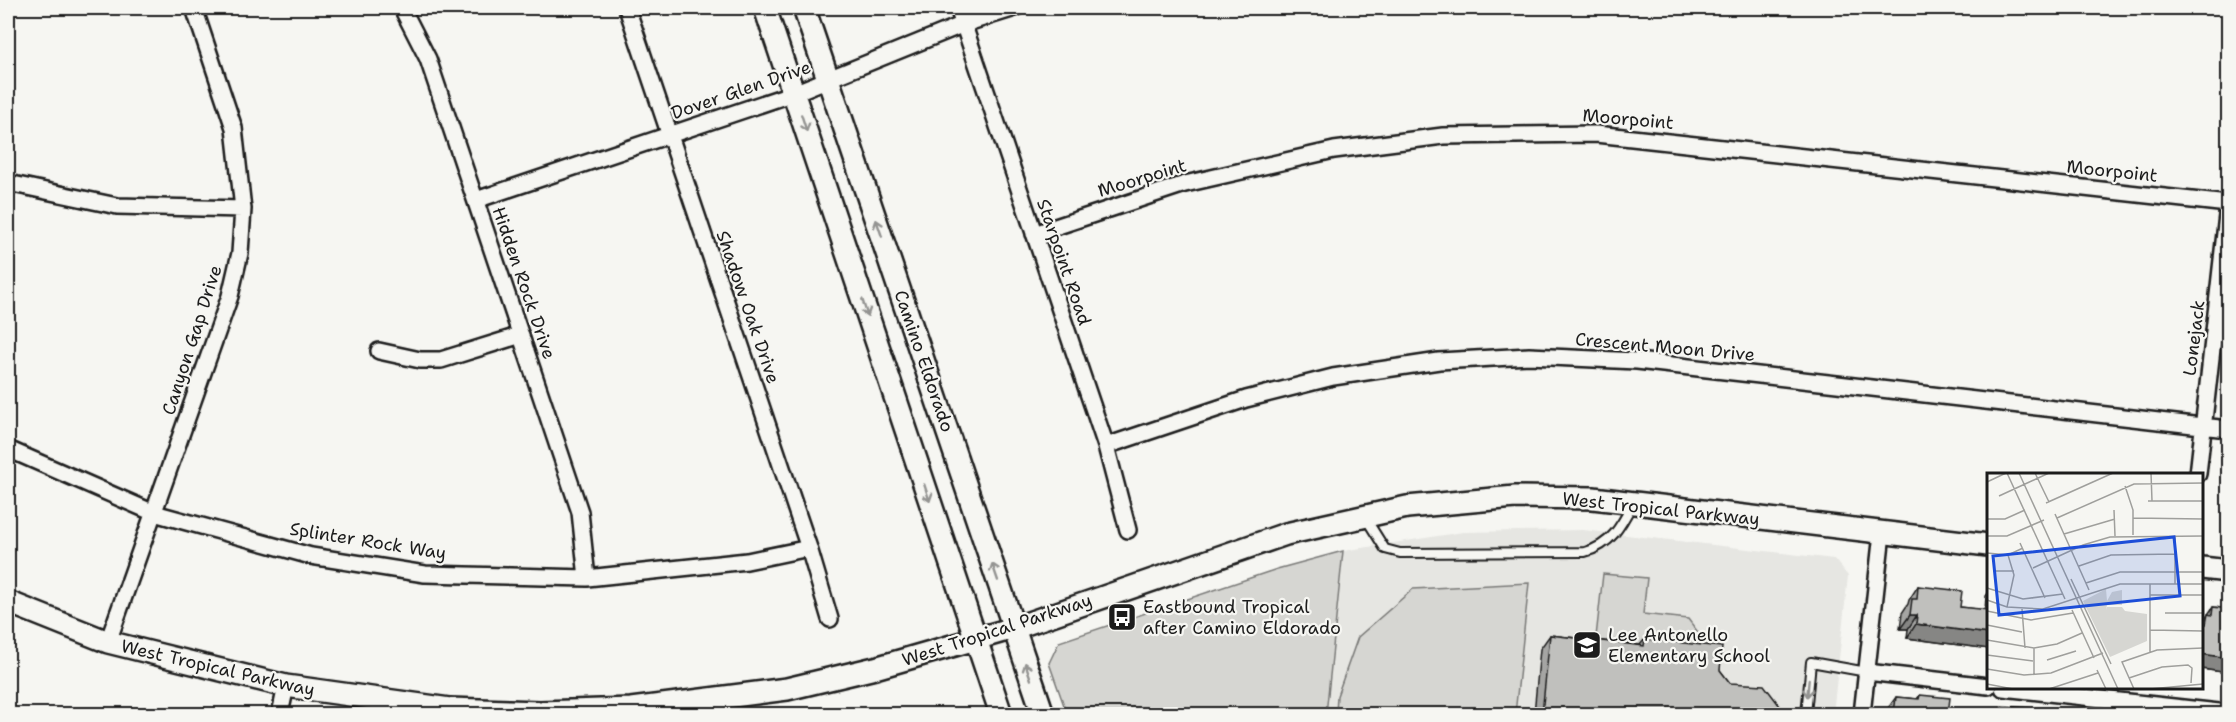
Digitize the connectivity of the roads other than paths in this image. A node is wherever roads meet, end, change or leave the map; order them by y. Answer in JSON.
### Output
{"nodes":[{"id":1,"x":194,"y":8,"type":"edge"},
{"id":2,"x":402,"y":8,"type":"edge"},
{"id":3,"x":627,"y":8,"type":"edge"},
{"id":4,"x":765,"y":8,"type":"edge"},
{"id":5,"x":804,"y":8,"type":"edge"},
{"id":6,"x":958,"y":8,"type":"edge"},
{"id":7,"x":1015,"y":8,"type":"edge"},
{"id":8,"x":964,"y":24,"type":"junction"},
{"id":9,"x":829,"y":80,"type":"junction"},
{"id":10,"x":794,"y":93,"type":"junction"},
{"id":11,"x":670,"y":135,"type":"junction"},
{"id":12,"x":8,"y":183,"type":"edge"},
{"id":13,"x":476,"y":200,"type":"junction"},
{"id":14,"x":2229,"y":205,"type":"edge"},
{"id":15,"x":243,"y":208,"type":"junction"},
{"id":16,"x":1034,"y":234,"type":"junction"},
{"id":17,"x":521,"y":334,"type":"junction"},
{"id":18,"x":379,"y":351,"type":"dead end"},
{"id":19,"x":2203,"y":426,"type":"junction"},
{"id":20,"x":2229,"y":429,"type":"edge"},
{"id":21,"x":1106,"y":446,"type":"junction"},
{"id":22,"x":8,"y":449,"type":"edge"},
{"id":23,"x":2198,"y":473,"type":"edge"},
{"id":24,"x":1633,"y":503,"type":"junction"},
{"id":25,"x":154,"y":513,"type":"junction"},
{"id":26,"x":1365,"y":516,"type":"junction"},
{"id":27,"x":1128,"y":530,"type":"dead end"},
{"id":28,"x":1882,"y":533,"type":"junction"},
{"id":29,"x":1987,"y":545,"type":"edge"},
{"id":30,"x":809,"y":548,"type":"junction"},
{"id":31,"x":2203,"y":568,"type":"edge"},
{"id":32,"x":2229,"y":571,"type":"edge"},
{"id":33,"x":587,"y":578,"type":"junction"},
{"id":34,"x":8,"y":602,"type":"edge"},
{"id":35,"x":830,"y":619,"type":"dead end"},
{"id":36,"x":1014,"y":628,"type":"junction"},
{"id":37,"x":976,"y":639,"type":"junction"},
{"id":38,"x":108,"y":642,"type":"junction"},
{"id":39,"x":1867,"y":672,"type":"junction"},
{"id":40,"x":286,"y":686,"type":"junction"},
{"id":41,"x":1987,"y":686,"type":"edge"},
{"id":42,"x":2019,"y":689,"type":"edge"},
{"id":43,"x":2229,"y":713,"type":"edge"},
{"id":44,"x":280,"y":714,"type":"edge"},
{"id":45,"x":1001,"y":714,"type":"edge"},
{"id":46,"x":1043,"y":714,"type":"edge"},
{"id":47,"x":1806,"y":714,"type":"edge"},
{"id":48,"x":1862,"y":714,"type":"edge"}],
"edges":[{"from":1,"to":15,"type":"street","name":"Canyon Gap Drive"},
{"from":2,"to":13,"type":"street","name":"Hidden Rock Drive"},
{"from":3,"to":11,"type":"street","name":"Shadow Oak Drive"},
{"from":4,"to":10,"type":"main road"},
{"from":5,"to":9,"type":"main road","name":"Camino Eldorado"},
{"from":6,"to":8,"type":"street","name":"Starpoint Road"},
{"from":7,"to":8,"type":"street","name":"Dover Glen Drive"},
{"from":8,"to":9,"type":"street","name":"Dover Glen Drive"},
{"from":8,"to":16,"type":"street","name":"Starpoint Road"},
{"from":9,"to":10,"type":"street","name":"Dover Glen Drive"},
{"from":36,"to":9,"type":"main road","name":"Camino Eldorado","one_way":true},
{"from":10,"to":11,"type":"street","name":"Dover Glen Drive"},
{"from":10,"to":37,"type":"main road","one_way":true},
{"from":11,"to":13,"type":"street","name":"Dover Glen Drive"},
{"from":11,"to":30,"type":"street","name":"Shadow Oak Drive"},
{"from":12,"to":15,"type":"street"},
{"from":13,"to":17,"type":"street","name":"Hidden Rock Drive"},
{"from":14,"to":16,"type":"street","name":"Moorpoint"},
{"from":14,"to":19,"type":"street","name":"Lonejack"},
{"from":15,"to":25,"type":"street","name":"Canyon Gap Drive"},
{"from":16,"to":21,"type":"street","name":"Starpoint Road"},
{"from":17,"to":18,"type":"street"},
{"from":17,"to":33,"type":"street","name":"Hidden Rock Drive"},
{"from":19,"to":20,"type":"street","name":"Crescent Moon Drive"},
{"from":19,"to":21,"type":"street","name":"Crescent Moon Drive"},
{"from":19,"to":23,"type":"street","name":"Lonejack"},
{"from":21,"to":27,"type":"street","name":"Starpoint Road"},
{"from":22,"to":25,"type":"street","name":"Splinter Rock Way"},
{"from":24,"to":26,"type":"main road","name":"West Tropical Parkway"},
{"from":24,"to":26,"type":"lane"},
{"from":24,"to":28,"type":"main road","name":"West Tropical Parkway"},
{"from":25,"to":33,"type":"street","name":"Splinter Rock Way"},
{"from":25,"to":38,"type":"street","name":"Canyon Gap Drive"},
{"from":26,"to":36,"type":"main road","name":"West Tropical Parkway"},
{"from":28,"to":29,"type":"main road","name":"West Tropical Parkway"},
{"from":28,"to":39,"type":"street"},
{"from":30,"to":33,"type":"street","name":"Splinter Rock Way"},
{"from":30,"to":35,"type":"street","name":"Shadow Oak Drive"},
{"from":31,"to":32,"type":"main road"},
{"from":34,"to":38,"type":"main road","name":"West Tropical Parkway"},
{"from":36,"to":37,"type":"main road","name":"West Tropical Parkway"},
{"from":46,"to":36,"type":"main road","name":"Camino Eldorado","one_way":true},
{"from":37,"to":40,"type":"main road","name":"West Tropical Parkway"},
{"from":37,"to":45,"type":"main road"},
{"from":38,"to":40,"type":"main road","name":"West Tropical Parkway"},
{"from":39,"to":41,"type":"street"},
{"from":39,"to":47,"type":"lane","one_way":true},
{"from":39,"to":48,"type":"street"},
{"from":40,"to":44,"type":"street"},
{"from":42,"to":43,"type":"street"}]}
